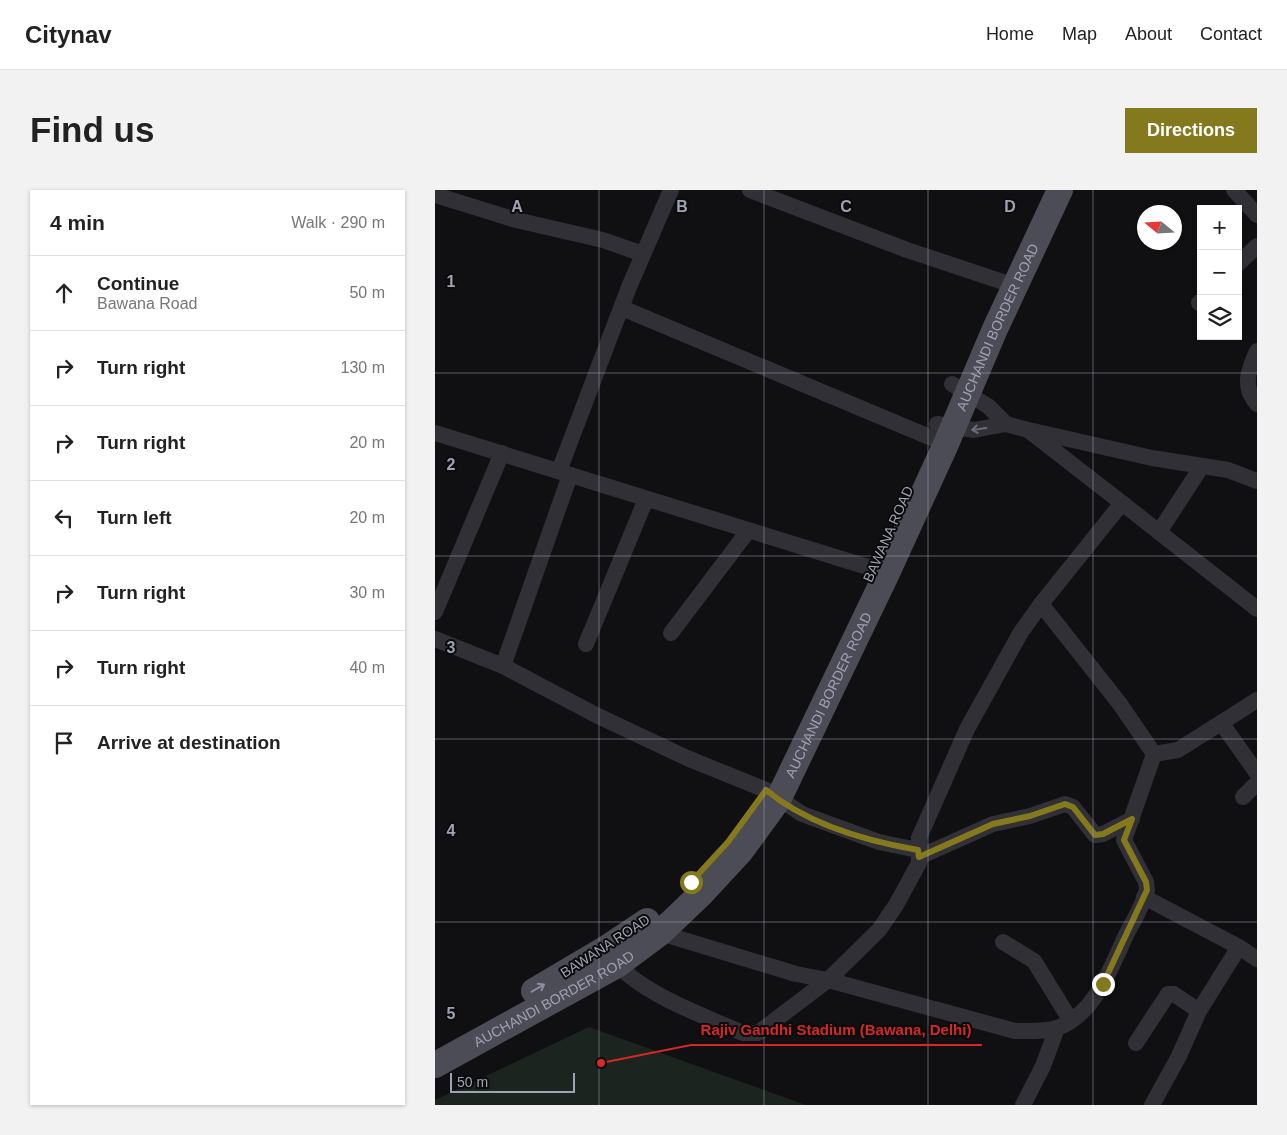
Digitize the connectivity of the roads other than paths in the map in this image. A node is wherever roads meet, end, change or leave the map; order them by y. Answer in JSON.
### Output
{"nodes":[{"id":1,"x":671,"y":190,"type":"edge"},
{"id":2,"x":750,"y":190,"type":"edge"},
{"id":3,"x":1041,"y":190,"type":"edge"},
{"id":4,"x":1060,"y":190,"type":"edge"},
{"id":5,"x":1237,"y":191,"type":"edge"},
{"id":6,"x":435,"y":194,"type":"edge"},
{"id":7,"x":1257,"y":215,"type":"edge"},
{"id":8,"x":1257,"y":246,"type":"edge"},
{"id":9,"x":643,"y":254,"type":"junction"},
{"id":10,"x":1242,"y":260,"type":"edge"},
{"id":11,"x":1007,"y":284,"type":"junction"},
{"id":12,"x":622,"y":308,"type":"junction"},
{"id":13,"x":1257,"y":352,"type":"edge"},
{"id":14,"x":959,"y":388,"type":"junction"},
{"id":15,"x":1257,"y":404,"type":"edge"},
{"id":16,"x":1005,"y":424,"type":"junction"},
{"id":17,"x":1028,"y":430,"type":"junction"},
{"id":18,"x":435,"y":433,"type":"edge"},
{"id":19,"x":941,"y":434,"type":"junction"},
{"id":20,"x":502,"y":453,"type":"junction"},
{"id":21,"x":1202,"y":466,"type":"junction"},
{"id":22,"x":564,"y":473,"type":"junction"},
{"id":23,"x":1257,"y":481,"type":"edge"},
{"id":24,"x":646,"y":499,"type":"junction"},
{"id":25,"x":1122,"y":504,"type":"junction"},
{"id":26,"x":748,"y":531,"type":"junction"},
{"id":27,"x":1159,"y":532,"type":"junction"},
{"id":28,"x":880,"y":571,"type":"junction"},
{"id":29,"x":1041,"y":604,"type":"junction"},
{"id":30,"x":1257,"y":610,"type":"edge"},
{"id":31,"x":435,"y":612,"type":"edge"},
{"id":32,"x":671,"y":633,"type":"dead end"},
{"id":33,"x":435,"y":639,"type":"edge"},
{"id":34,"x":586,"y":644,"type":"dead end"},
{"id":35,"x":503,"y":666,"type":"junction"},
{"id":36,"x":1257,"y":700,"type":"edge"},
{"id":37,"x":1222,"y":724,"type":"junction"},
{"id":38,"x":1154,"y":754,"type":"junction"},
{"id":39,"x":1257,"y":774,"type":"edge"},
{"id":40,"x":1257,"y":784,"type":"edge"},
{"id":41,"x":772,"y":795,"type":"junction"},
{"id":42,"x":1243,"y":797,"type":"dead end"},
{"id":43,"x":1132,"y":819,"type":"junction"},
{"id":44,"x":918,"y":854,"type":"junction"},
{"id":45,"x":1145,"y":897,"type":"junction"},
{"id":46,"x":650,"y":930,"type":"junction"},
{"id":47,"x":1003,"y":942,"type":"dead end"},
{"id":48,"x":1250,"y":951,"type":"edge"},
{"id":49,"x":611,"y":957,"type":"junction"},
{"id":50,"x":828,"y":980,"type":"junction"},
{"id":51,"x":1199,"y":1011,"type":"junction"},
{"id":52,"x":1064,"y":1025,"type":"junction"},
{"id":53,"x":470,"y":1037,"type":"junction"},
{"id":54,"x":1136,"y":1043,"type":"dead end"},
{"id":55,"x":435,"y":1047,"type":"edge"},
{"id":56,"x":435,"y":1065,"type":"edge"},
{"id":57,"x":1023,"y":1105,"type":"edge"},
{"id":58,"x":1152,"y":1105,"type":"edge"}],
"edges":[{"from":1,"to":9,"type":"street"},
{"from":2,"to":11,"type":"street"},
{"from":3,"to":11,"type":"main road"},
{"from":4,"to":11,"type":"main road","name":"AUCHANDI BORDER ROAD"},
{"from":5,"to":7,"type":"street"},
{"from":6,"to":9,"type":"street"},
{"from":8,"to":10,"type":"street"},
{"from":9,"to":12,"type":"street"},
{"from":11,"to":14,"type":"main road","name":"AUCHANDI BORDER ROAD"},
{"from":12,"to":19,"type":"street"},
{"from":12,"to":22,"type":"street"},
{"from":13,"to":15,"type":"street"},
{"from":14,"to":16,"type":"street"},
{"from":14,"to":19,"type":"main road","name":"AUCHANDI BORDER ROAD"},
{"from":16,"to":17,"type":"street"},
{"from":16,"to":19,"type":"street","one_way":true},
{"from":17,"to":21,"type":"street"},
{"from":17,"to":25,"type":"street"},
{"from":18,"to":20,"type":"street"},
{"from":19,"to":28,"type":"main road","name":"AUCHANDI BORDER ROAD"},
{"from":20,"to":22,"type":"street"},
{"from":20,"to":31,"type":"street"},
{"from":21,"to":23,"type":"street"},
{"from":21,"to":27,"type":"street"},
{"from":22,"to":24,"type":"street"},
{"from":22,"to":35,"type":"street"},
{"from":24,"to":26,"type":"street"},
{"from":24,"to":34,"type":"street"},
{"from":25,"to":27,"type":"street"},
{"from":25,"to":29,"type":"street"},
{"from":26,"to":28,"type":"street"},
{"from":26,"to":32,"type":"street"},
{"from":27,"to":30,"type":"street"},
{"from":28,"to":41,"type":"main road","name":"AUCHANDI BORDER ROAD"},
{"from":29,"to":38,"type":"street"},
{"from":29,"to":44,"type":"street"},
{"from":33,"to":35,"type":"street"},
{"from":35,"to":41,"type":"street"},
{"from":36,"to":37,"type":"street"},
{"from":37,"to":38,"type":"street"},
{"from":37,"to":39,"type":"street"},
{"from":38,"to":43,"type":"street"},
{"from":40,"to":42,"type":"street"},
{"from":41,"to":44,"type":"street"},
{"from":41,"to":46,"type":"main road","name":"AUCHANDI BORDER ROAD"},
{"from":43,"to":44,"type":"street"},
{"from":43,"to":45,"type":"street"},
{"from":44,"to":50,"type":"street"},
{"from":45,"to":48,"type":"street"},
{"from":45,"to":52,"type":"street"},
{"from":46,"to":49,"type":"main road","name":"AUCHANDI BORDER ROAD"},
{"from":46,"to":50,"type":"street"},
{"from":47,"to":52,"type":"street"},
{"from":48,"to":51,"type":"street"},
{"from":49,"to":50,"type":"street"},
{"from":49,"to":53,"type":"main road","name":"AUCHANDI BORDER ROAD"},
{"from":50,"to":52,"type":"street"},
{"from":51,"to":54,"type":"street"},
{"from":51,"to":58,"type":"street"},
{"from":52,"to":57,"type":"street"},
{"from":53,"to":55,"type":"main road"},
{"from":53,"to":56,"type":"main road","name":"AUCHANDI BORDER ROAD"}]}
